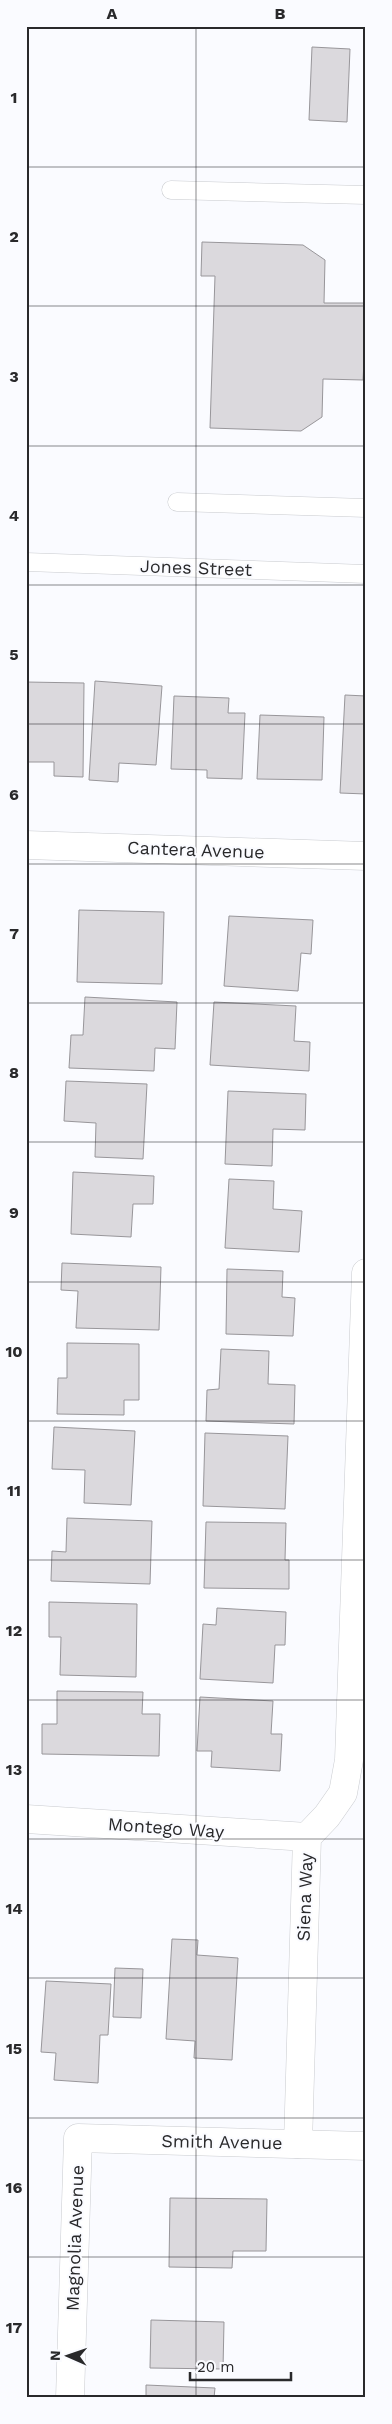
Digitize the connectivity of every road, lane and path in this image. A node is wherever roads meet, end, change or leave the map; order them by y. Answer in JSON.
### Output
{"nodes":[{"id":1,"x":171,"y":190,"type":"dead end"},
{"id":2,"x":366,"y":195,"type":"edge"},
{"id":3,"x":177,"y":502,"type":"dead end"},
{"id":4,"x":366,"y":508,"type":"edge"},
{"id":5,"x":26,"y":562,"type":"edge"},
{"id":6,"x":366,"y":574,"type":"edge"},
{"id":7,"x":26,"y":845,"type":"edge"},
{"id":8,"x":366,"y":856,"type":"edge"},
{"id":9,"x":366,"y":1274,"type":"edge"},
{"id":10,"x":26,"y":1819,"type":"edge"},
{"id":11,"x":307,"y":1837,"type":"junction"},
{"id":12,"x":78,"y":2138,"type":"joint"},
{"id":13,"x":298,"y":2144,"type":"junction"},
{"id":14,"x":366,"y":2146,"type":"edge"},
{"id":15,"x":70,"y":2398,"type":"edge"}],
"edges":[{"from":1,"to":2,"type":"lane"},
{"from":3,"to":4,"type":"lane"},
{"from":5,"to":6,"type":"lane","name":"Jones Street"},
{"from":7,"to":8,"type":"street","name":"Cantera Avenue"},
{"from":9,"to":11,"type":"street","name":"Siena Way"},
{"from":10,"to":11,"type":"street","name":"Montego Way"},
{"from":11,"to":13,"type":"street","name":"Siena Way"},
{"from":12,"to":13,"type":"street","name":"Smith Avenue"},
{"from":12,"to":15,"type":"street","name":"Magnolia Avenue"},
{"from":13,"to":14,"type":"street","name":"Smith Avenue"}]}
